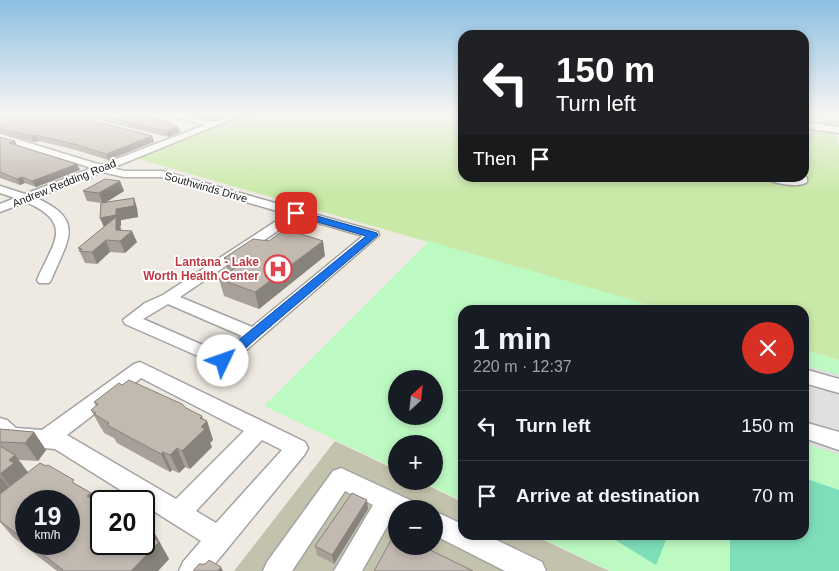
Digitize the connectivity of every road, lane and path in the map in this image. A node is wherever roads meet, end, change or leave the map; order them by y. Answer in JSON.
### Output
{"nodes":[{"id":1,"x":12,"y":141,"type":"edge"},
{"id":2,"x":165,"y":141,"type":"edge"},
{"id":3,"x":173,"y":141,"type":"edge"},
{"id":4,"x":170,"y":142,"type":"junction"},
{"id":5,"x":102,"y":168,"type":"junction"},
{"id":6,"x":0,"y":189,"type":"edge"},
{"id":7,"x":24,"y":199,"type":"junction"},
{"id":8,"x":0,"y":208,"type":"edge"},
{"id":9,"x":296,"y":213,"type":"junction"},
{"id":10,"x":44,"y":280,"type":"dead end"},
{"id":11,"x":168,"y":298,"type":"junction"},
{"id":12,"x":253,"y":334,"type":"junction"},
{"id":13,"x":809,"y":377,"type":"edge"},
{"id":14,"x":839,"y":386,"type":"edge"},
{"id":15,"x":259,"y":429,"type":"junction"},
{"id":16,"x":2,"y":431,"type":"edge"},
{"id":17,"x":809,"y":432,"type":"edge"},
{"id":18,"x":47,"y":438,"type":"junction"},
{"id":19,"x":839,"y":441,"type":"edge"},
{"id":20,"x":388,"y":501,"type":"edge"},
{"id":21,"x":178,"y":512,"type":"junction"},
{"id":22,"x":388,"y":516,"type":"edge"},
{"id":23,"x":443,"y":527,"type":"edge"},
{"id":24,"x":458,"y":535,"type":"edge"},
{"id":25,"x":219,"y":538,"type":"junction"},
{"id":26,"x":469,"y":540,"type":"edge"},
{"id":27,"x":192,"y":571,"type":"edge"},
{"id":28,"x":276,"y":571,"type":"edge"},
{"id":29,"x":347,"y":571,"type":"edge"},
{"id":30,"x":533,"y":571,"type":"edge"}],
"edges":[{"from":1,"to":5,"type":"street","name":"Southwinds Drive"},
{"from":2,"to":4,"type":"street"},
{"from":3,"to":4,"type":"street","name":"Andrew Redding Road"},
{"from":4,"to":5,"type":"street","name":"Andrew Redding Road"},
{"from":5,"to":7,"type":"street","name":"Andrew Redding Road"},
{"from":5,"to":9,"type":"street","name":"Southwinds Drive"},
{"from":6,"to":7,"type":"street"},
{"from":7,"to":8,"type":"street","name":"Andrew Redding Road"},
{"from":7,"to":10,"type":"street"},
{"from":9,"to":11,"type":"street"},
{"from":9,"to":12,"type":"street","name":"Southwinds Drive"},
{"from":11,"to":12,"type":"street"},
{"from":11,"to":12,"type":"street"},
{"from":13,"to":14,"type":"street"},
{"from":15,"to":18,"type":"street"},
{"from":15,"to":21,"type":"street"},
{"from":15,"to":25,"type":"street"},
{"from":16,"to":18,"type":"street"},
{"from":17,"to":19,"type":"street"},
{"from":18,"to":21,"type":"street"},
{"from":20,"to":28,"type":"street"},
{"from":21,"to":25,"type":"street"},
{"from":22,"to":29,"type":"street"},
{"from":23,"to":24,"type":"street"},
{"from":25,"to":27,"type":"street"},
{"from":26,"to":30,"type":"street"}]}
